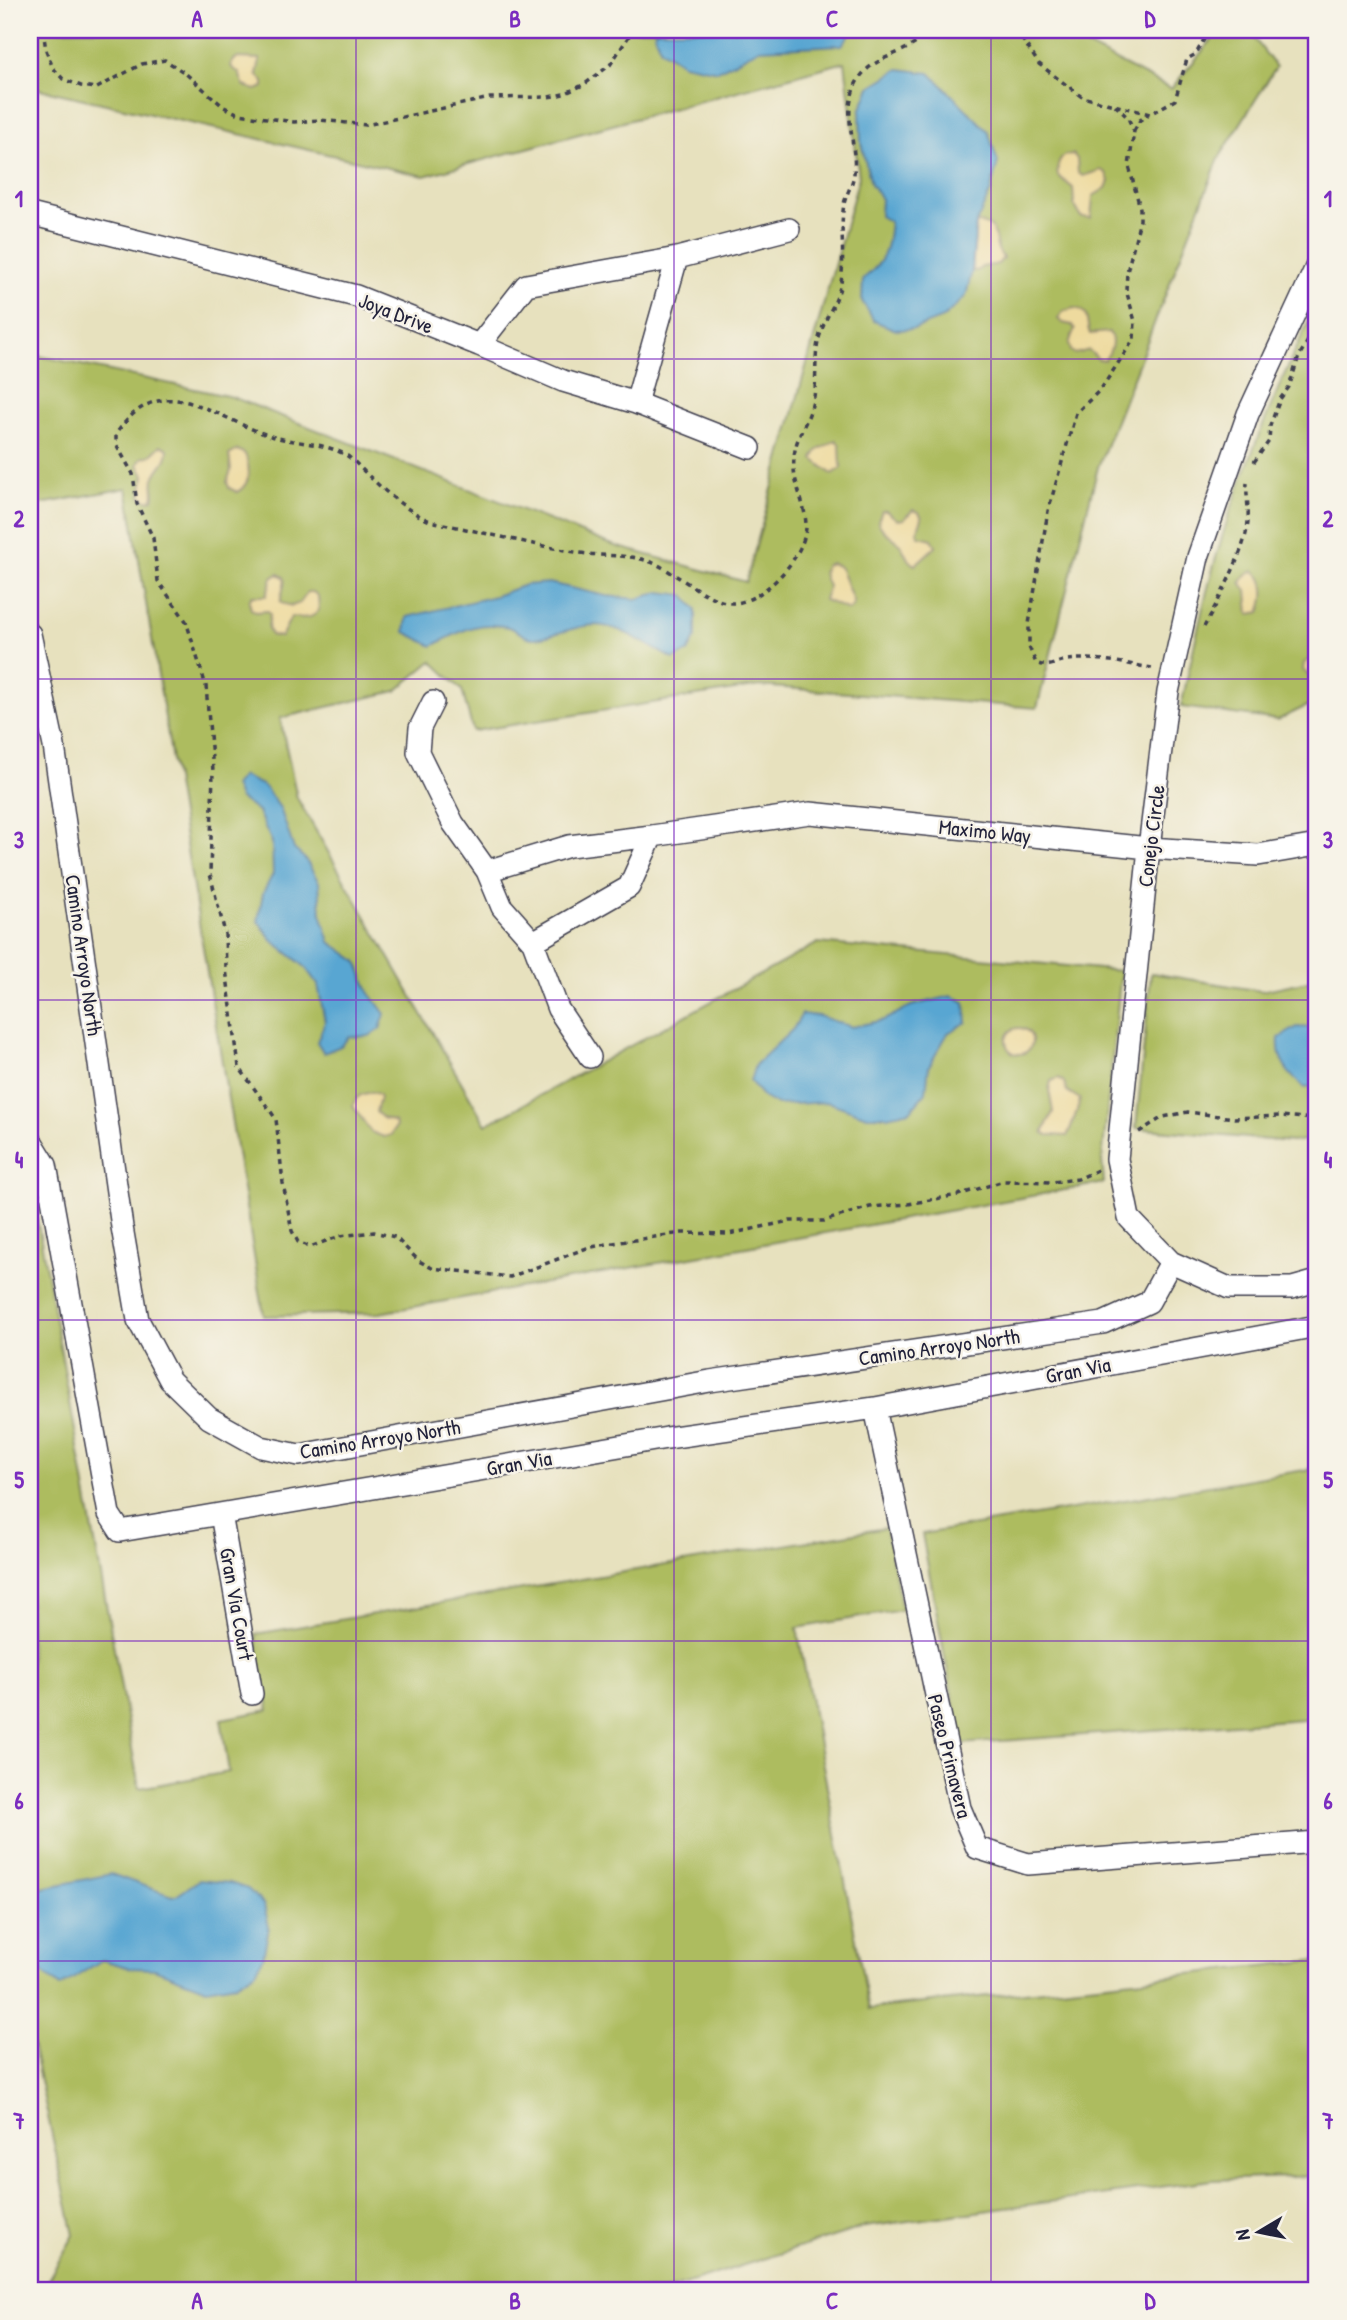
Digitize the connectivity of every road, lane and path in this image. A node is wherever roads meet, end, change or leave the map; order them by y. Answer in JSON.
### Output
{"nodes":[{"id":1,"x":43,"y":30,"type":"edge"},
{"id":2,"x":633,"y":30,"type":"edge"},
{"id":3,"x":930,"y":30,"type":"edge"},
{"id":4,"x":1016,"y":30,"type":"edge"},
{"id":5,"x":1209,"y":30,"type":"edge"},
{"id":6,"x":1115,"y":105,"type":"junction"},
{"id":7,"x":1150,"y":114,"type":"junction"},
{"id":8,"x":1134,"y":131,"type":"junction"},
{"id":9,"x":30,"y":214,"type":"edge"},
{"id":10,"x":789,"y":229,"type":"dead end"},
{"id":11,"x":677,"y":258,"type":"junction"},
{"id":12,"x":1317,"y":264,"type":"edge"},
{"id":13,"x":1317,"y":332,"type":"edge"},
{"id":14,"x":480,"y":345,"type":"junction"},
{"id":15,"x":636,"y":403,"type":"junction"},
{"id":16,"x":750,"y":448,"type":"dead end"},
{"id":17,"x":1253,"y":464,"type":"dead end"},
{"id":18,"x":1247,"y":480,"type":"dead end"},
{"id":19,"x":1204,"y":628,"type":"dead end"},
{"id":20,"x":30,"y":634,"type":"edge"},
{"id":21,"x":1172,"y":673,"type":"junction"},
{"id":22,"x":433,"y":702,"type":"dead end"},
{"id":23,"x":652,"y":836,"type":"junction"},
{"id":24,"x":1317,"y":845,"type":"edge"},
{"id":25,"x":1149,"y":848,"type":"junction"},
{"id":26,"x":487,"y":871,"type":"junction"},
{"id":27,"x":533,"y":942,"type":"junction"},
{"id":28,"x":590,"y":1057,"type":"dead end"},
{"id":29,"x":1317,"y":1119,"type":"edge"},
{"id":30,"x":30,"y":1139,"type":"edge"},
{"id":31,"x":1118,"y":1153,"type":"junction"},
{"id":32,"x":1171,"y":1262,"type":"junction"},
{"id":33,"x":1317,"y":1281,"type":"edge"},
{"id":34,"x":1317,"y":1326,"type":"edge"},
{"id":35,"x":875,"y":1408,"type":"junction"},
{"id":36,"x":221,"y":1514,"type":"junction"},
{"id":37,"x":253,"y":1694,"type":"dead end"},
{"id":38,"x":1317,"y":1842,"type":"edge"}],
"edges":[{"from":1,"to":2,"type":"path"},
{"from":3,"to":31,"type":"path"},
{"from":4,"to":6,"type":"path"},
{"from":5,"to":7,"type":"path"},
{"from":6,"to":7,"type":"path"},
{"from":6,"to":8,"type":"path"},
{"from":7,"to":8,"type":"path"},
{"from":8,"to":21,"type":"path"},
{"from":9,"to":14,"type":"street","name":"Joya Drive"},
{"from":10,"to":11,"type":"street"},
{"from":11,"to":14,"type":"street"},
{"from":11,"to":15,"type":"street"},
{"from":12,"to":21,"type":"street","name":"Conejo Circle"},
{"from":13,"to":17,"type":"path"},
{"from":14,"to":15,"type":"street","name":"Joya Drive"},
{"from":15,"to":16,"type":"street","name":"Joya Drive"},
{"from":18,"to":19,"type":"path"},
{"from":20,"to":32,"type":"street","name":"Camino Arroyo North"},
{"from":21,"to":25,"type":"street","name":"Conejo Circle"},
{"from":22,"to":26,"type":"street"},
{"from":23,"to":25,"type":"street","name":"Maximo Way"},
{"from":23,"to":26,"type":"street","name":"Maximo Way"},
{"from":23,"to":27,"type":"street"},
{"from":24,"to":25,"type":"street","name":"Maximo Way"},
{"from":25,"to":31,"type":"street","name":"Conejo Circle"},
{"from":26,"to":27,"type":"street"},
{"from":27,"to":28,"type":"street"},
{"from":29,"to":31,"type":"path"},
{"from":30,"to":36,"type":"street","name":"Gran Via"},
{"from":31,"to":32,"type":"street","name":"Conejo Circle"},
{"from":32,"to":33,"type":"street","name":"Conejo Circle"},
{"from":34,"to":35,"type":"street","name":"Gran Via"},
{"from":35,"to":36,"type":"street","name":"Gran Via"},
{"from":35,"to":38,"type":"street","name":"Paseo Primavera"},
{"from":36,"to":37,"type":"street","name":"Gran Via Court"}]}
